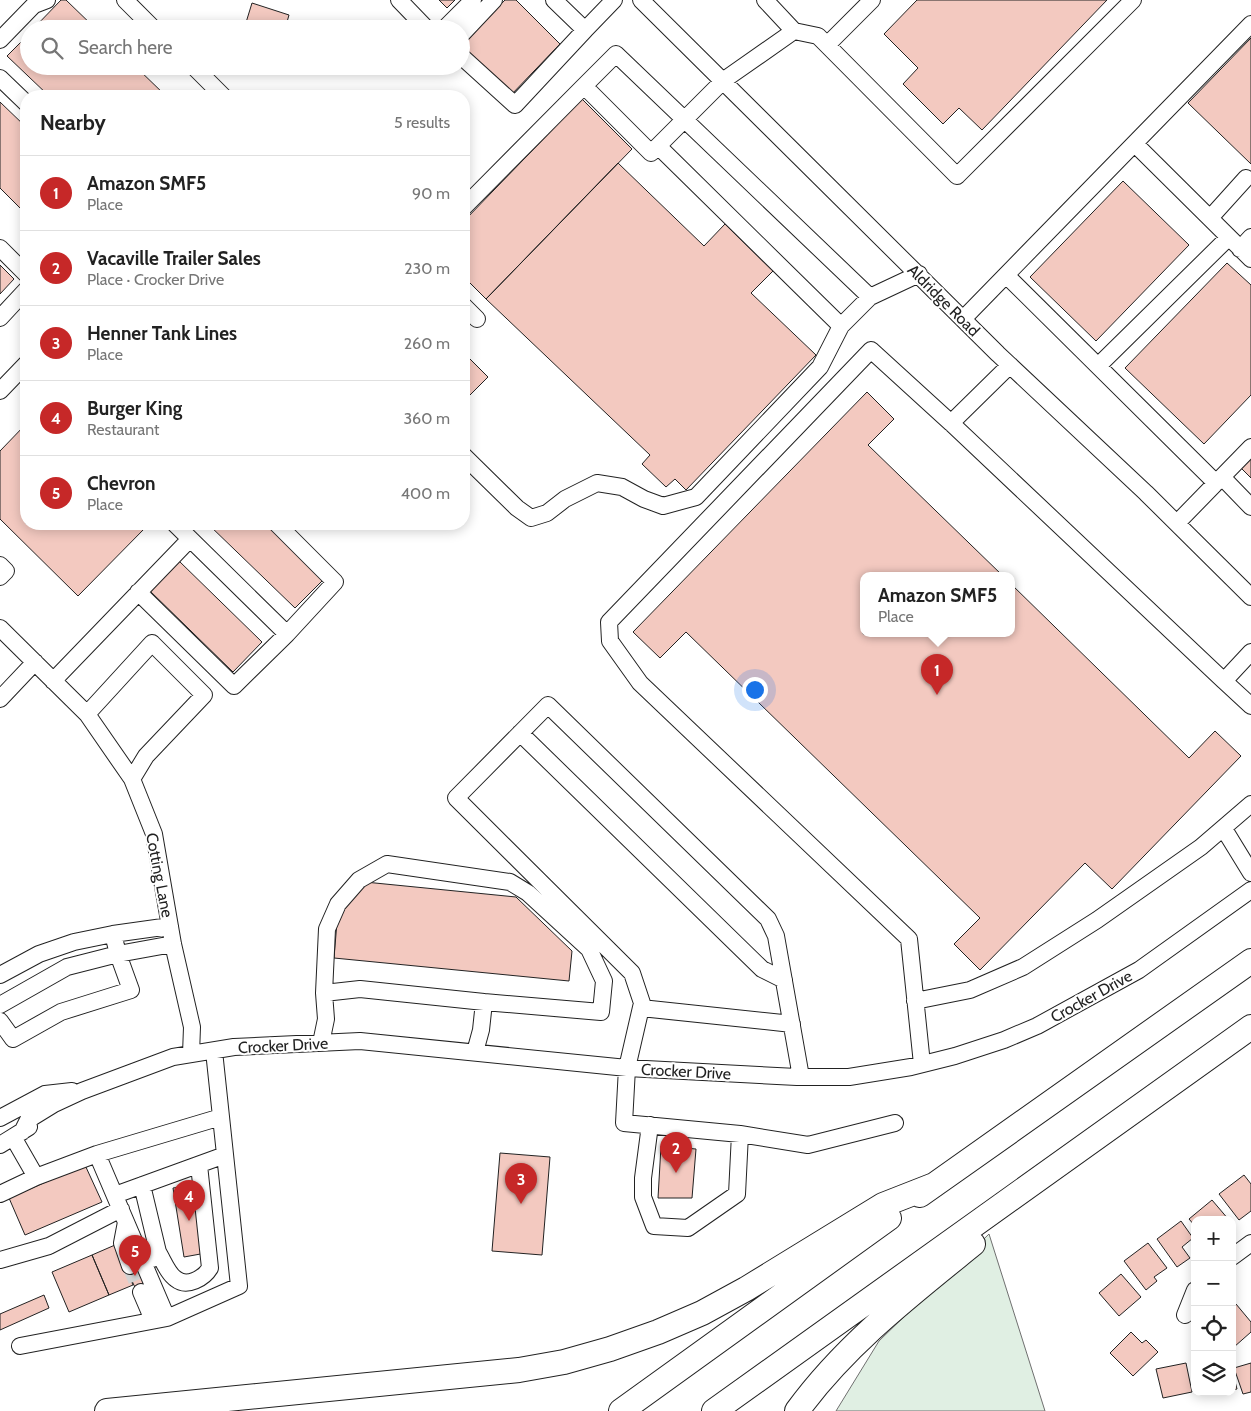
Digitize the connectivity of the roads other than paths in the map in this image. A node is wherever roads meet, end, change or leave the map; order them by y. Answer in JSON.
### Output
{"nodes":[{"id":1,"x":46,"y":0,"type":"edge"},
{"id":2,"x":125,"y":0,"type":"edge"},
{"id":3,"x":399,"y":0,"type":"edge"},
{"id":4,"x":473,"y":0,"type":"edge"},
{"id":5,"x":494,"y":0,"type":"edge"},
{"id":6,"x":554,"y":0,"type":"edge"},
{"id":7,"x":614,"y":0,"type":"edge"},
{"id":8,"x":641,"y":0,"type":"edge"},
{"id":9,"x":765,"y":0,"type":"edge"},
{"id":10,"x":872,"y":0,"type":"edge"},
{"id":11,"x":1133,"y":0,"type":"edge"},
{"id":12,"x":145,"y":20,"type":"edge"},
{"id":13,"x":418,"y":20,"type":"edge"},
{"id":14,"x":453,"y":20,"type":"edge"},
{"id":15,"x":1251,"y":24,"type":"edge"},
{"id":16,"x":470,"y":25,"type":"edge"},
{"id":17,"x":585,"y":30,"type":"junction"},
{"id":18,"x":794,"y":31,"type":"junction"},
{"id":19,"x":0,"y":40,"type":"edge"},
{"id":20,"x":827,"y":45,"type":"junction"},
{"id":21,"x":470,"y":64,"type":"edge"},
{"id":22,"x":202,"y":75,"type":"edge"},
{"id":23,"x":0,"y":78,"type":"edge"},
{"id":24,"x":724,"y":80,"type":"junction"},
{"id":25,"x":584,"y":86,"type":"junction"},
{"id":26,"x":217,"y":90,"type":"edge"},
{"id":27,"x":20,"y":97,"type":"edge"},
{"id":28,"x":684,"y":120,"type":"junction"},
{"id":29,"x":1135,"y":144,"type":"junction"},
{"id":30,"x":658,"y":146,"type":"junction"},
{"id":31,"x":1246,"y":178,"type":"dead end"},
{"id":32,"x":470,"y":201,"type":"edge"},
{"id":33,"x":1210,"y":218,"type":"junction"},
{"id":34,"x":1229,"y":237,"type":"junction"},
{"id":35,"x":0,"y":248,"type":"edge"},
{"id":36,"x":1247,"y":249,"type":"edge"},
{"id":37,"x":20,"y":268,"type":"edge"},
{"id":38,"x":918,"y":274,"type":"junction"},
{"id":39,"x":1006,"y":275,"type":"junction"},
{"id":40,"x":20,"y":296,"type":"edge"},
{"id":41,"x":870,"y":297,"type":"junction"},
{"id":42,"x":470,"y":312,"type":"edge"},
{"id":43,"x":0,"y":318,"type":"edge"},
{"id":44,"x":963,"y":319,"type":"junction"},
{"id":45,"x":477,"y":320,"type":"dead end"},
{"id":46,"x":841,"y":326,"type":"junction"},
{"id":47,"x":1010,"y":365,"type":"junction"},
{"id":48,"x":1098,"y":366,"type":"junction"},
{"id":49,"x":20,"y":370,"type":"edge"},
{"id":50,"x":0,"y":391,"type":"edge"},
{"id":51,"x":951,"y":423,"type":"junction"},
{"id":52,"x":1251,"y":447,"type":"edge"},
{"id":53,"x":470,"y":462,"type":"edge"},
{"id":54,"x":1219,"y":480,"type":"junction"},
{"id":55,"x":1251,"y":507,"type":"edge"},
{"id":56,"x":1177,"y":523,"type":"junction"},
{"id":57,"x":180,"y":530,"type":"edge"},
{"id":58,"x":283,"y":530,"type":"edge"},
{"id":59,"x":189,"y":540,"type":"junction"},
{"id":60,"x":0,"y":565,"type":"edge"},
{"id":61,"x":0,"y":577,"type":"edge"},
{"id":62,"x":138,"y":592,"type":"junction"},
{"id":63,"x":1251,"y":597,"type":"edge"},
{"id":64,"x":0,"y":628,"type":"edge"},
{"id":65,"x":287,"y":634,"type":"junction"},
{"id":66,"x":1251,"y":652,"type":"edge"},
{"id":67,"x":35,"y":662,"type":"junction"},
{"id":68,"x":53,"y":680,"type":"junction"},
{"id":69,"x":1224,"y":681,"type":"junction"},
{"id":70,"x":0,"y":699,"type":"edge"},
{"id":71,"x":1251,"y":706,"type":"edge"},
{"id":72,"x":87,"y":714,"type":"junction"},
{"id":73,"x":520,"y":733,"type":"junction"},
{"id":74,"x":132,"y":779,"type":"junction"},
{"id":75,"x":1251,"y":804,"type":"edge"},
{"id":76,"x":1224,"y":828,"type":"junction"},
{"id":77,"x":1251,"y":873,"type":"edge"},
{"id":78,"x":1251,"y":890,"type":"edge"},
{"id":79,"x":170,"y":926,"type":"junction"},
{"id":80,"x":113,"y":934,"type":"junction"},
{"id":81,"x":173,"y":944,"type":"junction"},
{"id":82,"x":118,"y":954,"type":"junction"},
{"id":83,"x":1251,"y":961,"type":"edge"},
{"id":84,"x":0,"y":975,"type":"edge"},
{"id":85,"x":784,"y":980,"type":"junction"},
{"id":86,"x":324,"y":993,"type":"junction"},
{"id":87,"x":915,"y":1001,"type":"junction"},
{"id":88,"x":484,"y":1002,"type":"junction"},
{"id":89,"x":0,"y":1005,"type":"edge"},
{"id":90,"x":641,"y":1008,"type":"junction"},
{"id":91,"x":0,"y":1021,"type":"edge"},
{"id":92,"x":792,"y":1024,"type":"junction"},
{"id":93,"x":1251,"y":1027,"type":"edge"},
{"id":94,"x":321,"y":1043,"type":"junction"},
{"id":95,"x":214,"y":1051,"type":"junction"},
{"id":96,"x":475,"y":1052,"type":"junction"},
{"id":97,"x":191,"y":1054,"type":"junction"},
{"id":98,"x":922,"y":1064,"type":"junction"},
{"id":99,"x":627,"y":1068,"type":"junction"},
{"id":100,"x":801,"y":1077,"type":"junction"},
{"id":101,"x":82,"y":1090,"type":"junction"},
{"id":102,"x":1134,"y":1111,"type":"junction"},
{"id":103,"x":221,"y":1117,"type":"junction"},
{"id":104,"x":0,"y":1118,"type":"edge"},
{"id":105,"x":895,"y":1123,"type":"dead end"},
{"id":106,"x":650,"y":1126,"type":"junction"},
{"id":107,"x":740,"y":1134,"type":"junction"},
{"id":108,"x":11,"y":1138,"type":"edge"},
{"id":109,"x":97,"y":1154,"type":"junction"},
{"id":110,"x":225,"y":1155,"type":"junction"},
{"id":111,"x":199,"y":1165,"type":"junction"},
{"id":112,"x":36,"y":1177,"type":"junction"},
{"id":113,"x":142,"y":1185,"type":"junction"},
{"id":114,"x":934,"y":1185,"type":"junction"},
{"id":115,"x":0,"y":1194,"type":"edge"},
{"id":116,"x":121,"y":1209,"type":"junction"},
{"id":117,"x":1251,"y":1244,"type":"edge"},
{"id":118,"x":158,"y":1252,"type":"junction"},
{"id":119,"x":1236,"y":1254,"type":"edge"},
{"id":120,"x":0,"y":1260,"type":"edge"},
{"id":121,"x":138,"y":1266,"type":"junction"},
{"id":122,"x":141,"y":1292,"type":"tunnel mouth"},
{"id":123,"x":1191,"y":1300,"type":"edge"},
{"id":124,"x":1185,"y":1315,"type":"dead end"},
{"id":125,"x":160,"y":1319,"type":"junction"},
{"id":126,"x":20,"y":1346,"type":"dead end"},
{"id":127,"x":107,"y":1411,"type":"edge"},
{"id":128,"x":621,"y":1411,"type":"edge"},
{"id":129,"x":714,"y":1411,"type":"edge"},
{"id":130,"x":797,"y":1411,"type":"edge"}],
"edges":[{"from":1,"to":19,"type":"street"},
{"from":2,"to":12,"type":"street"},
{"from":3,"to":13,"type":"street"},
{"from":4,"to":14,"type":"street"},
{"from":5,"to":16,"type":"street"},
{"from":6,"to":17,"type":"street"},
{"from":7,"to":17,"type":"street"},
{"from":8,"to":24,"type":"street","name":"Aldridge Road"},
{"from":9,"to":18,"type":"street"},
{"from":10,"to":20,"type":"street"},
{"from":11,"to":20,"type":"street"},
{"from":15,"to":29,"type":"street"},
{"from":17,"to":21,"type":"street"},
{"from":18,"to":20,"type":"street"},
{"from":18,"to":24,"type":"street"},
{"from":22,"to":26,"type":"street"},
{"from":23,"to":27,"type":"street"},
{"from":24,"to":28,"type":"street"},
{"from":24,"to":38,"type":"street","name":"Aldridge Road"},
{"from":25,"to":28,"type":"street"},
{"from":25,"to":30,"type":"street"},
{"from":25,"to":32,"type":"street"},
{"from":28,"to":30,"type":"street"},
{"from":28,"to":41,"type":"street"},
{"from":29,"to":33,"type":"street"},
{"from":29,"to":39,"type":"street"},
{"from":30,"to":46,"type":"street"},
{"from":31,"to":33,"type":"street"},
{"from":33,"to":34,"type":"street"},
{"from":34,"to":36,"type":"street"},
{"from":34,"to":48,"type":"street"},
{"from":35,"to":37,"type":"street"},
{"from":38,"to":41,"type":"street"},
{"from":38,"to":44,"type":"street","name":"Aldridge Road"},
{"from":39,"to":44,"type":"street"},
{"from":39,"to":48,"type":"street"},
{"from":40,"to":43,"type":"street"},
{"from":41,"to":46,"type":"street"},
{"from":42,"to":45,"type":"street"},
{"from":44,"to":47,"type":"street","name":"Aldridge Road"},
{"from":46,"to":53,"type":"street"},
{"from":47,"to":51,"type":"street"},
{"from":47,"to":56,"type":"street","name":"Aldridge Road"},
{"from":48,"to":54,"type":"street"},
{"from":49,"to":50,"type":"street"},
{"from":51,"to":69,"type":"street"},
{"from":51,"to":87,"type":"street"},
{"from":52,"to":54,"type":"street"},
{"from":54,"to":55,"type":"street"},
{"from":54,"to":56,"type":"street"},
{"from":56,"to":63,"type":"street","name":"Aldridge Road"},
{"from":57,"to":59,"type":"street"},
{"from":58,"to":65,"type":"street"},
{"from":59,"to":62,"type":"street"},
{"from":59,"to":65,"type":"street"},
{"from":60,"to":61,"type":"street"},
{"from":62,"to":65,"type":"street"},
{"from":62,"to":68,"type":"street"},
{"from":64,"to":67,"type":"street","name":"Cotting Lane"},
{"from":66,"to":69,"type":"street"},
{"from":67,"to":68,"type":"street","name":"Cotting Lane"},
{"from":67,"to":70,"type":"street"},
{"from":68,"to":72,"type":"street","name":"Cotting Lane"},
{"from":69,"to":71,"type":"street"},
{"from":72,"to":74,"type":"street","name":"Cotting Lane"},
{"from":72,"to":74,"type":"street"},
{"from":73,"to":85,"type":"street"},
{"from":73,"to":85,"type":"street"},
{"from":73,"to":90,"type":"street"},
{"from":74,"to":79,"type":"street","name":"Cotting Lane"},
{"from":75,"to":76,"type":"street"},
{"from":76,"to":77,"type":"street"},
{"from":76,"to":87,"type":"street"},
{"from":78,"to":98,"type":"street","name":"Crocker Drive"},
{"from":79,"to":80,"type":"street"},
{"from":79,"to":81,"type":"street","name":"Cotting Lane"},
{"from":80,"to":82,"type":"street"},
{"from":80,"to":84,"type":"street"},
{"from":81,"to":82,"type":"street"},
{"from":81,"to":97,"type":"street","name":"Cotting Lane"},
{"from":82,"to":89,"type":"street"},
{"from":82,"to":91,"type":"street"},
{"from":83,"to":114,"type":"highway"},
{"from":85,"to":92,"type":"street"},
{"from":86,"to":88,"type":"street"},
{"from":86,"to":88,"type":"street"},
{"from":86,"to":94,"type":"street"},
{"from":87,"to":98,"type":"street"},
{"from":88,"to":96,"type":"street"},
{"from":90,"to":92,"type":"street"},
{"from":90,"to":99,"type":"street"},
{"from":92,"to":100,"type":"street"},
{"from":93,"to":102,"type":"highway"},
{"from":94,"to":95,"type":"street","name":"Crocker Drive"},
{"from":94,"to":96,"type":"street","name":"Crocker Drive"},
{"from":95,"to":97,"type":"street","name":"Crocker Drive"},
{"from":95,"to":103,"type":"street"},
{"from":96,"to":99,"type":"street","name":"Crocker Drive"},
{"from":97,"to":101,"type":"street","name":"Crocker Drive"},
{"from":98,"to":100,"type":"street","name":"Crocker Drive"},
{"from":99,"to":100,"type":"street","name":"Crocker Drive"},
{"from":99,"to":106,"type":"street"},
{"from":101,"to":104,"type":"street","name":"Crocker Drive"},
{"from":101,"to":108,"type":"street","name":"Crocker Drive"},
{"from":102,"to":129,"type":"highway"},
{"from":102,"to":130,"type":"highway"},
{"from":103,"to":109,"type":"street"},
{"from":103,"to":110,"type":"street"},
{"from":105,"to":107,"type":"street"},
{"from":106,"to":107,"type":"street"},
{"from":106,"to":107,"type":"street"},
{"from":108,"to":112,"type":"street"},
{"from":109,"to":112,"type":"street"},
{"from":109,"to":116,"type":"street"},
{"from":110,"to":111,"type":"street"},
{"from":110,"to":125,"type":"street"},
{"from":111,"to":113,"type":"street"},
{"from":111,"to":118,"type":"street"},
{"from":112,"to":115,"type":"street"},
{"from":113,"to":116,"type":"street"},
{"from":113,"to":118,"type":"street"},
{"from":114,"to":127,"type":"highway"},
{"from":114,"to":128,"type":"highway"},
{"from":116,"to":120,"type":"street"},
{"from":116,"to":121,"type":"street"},
{"from":117,"to":119,"type":"street"},
{"from":118,"to":121,"type":"street"},
{"from":121,"to":125,"type":"street"},
{"from":122,"to":125,"type":"street"},
{"from":123,"to":124,"type":"street"},
{"from":125,"to":126,"type":"street"}]}
